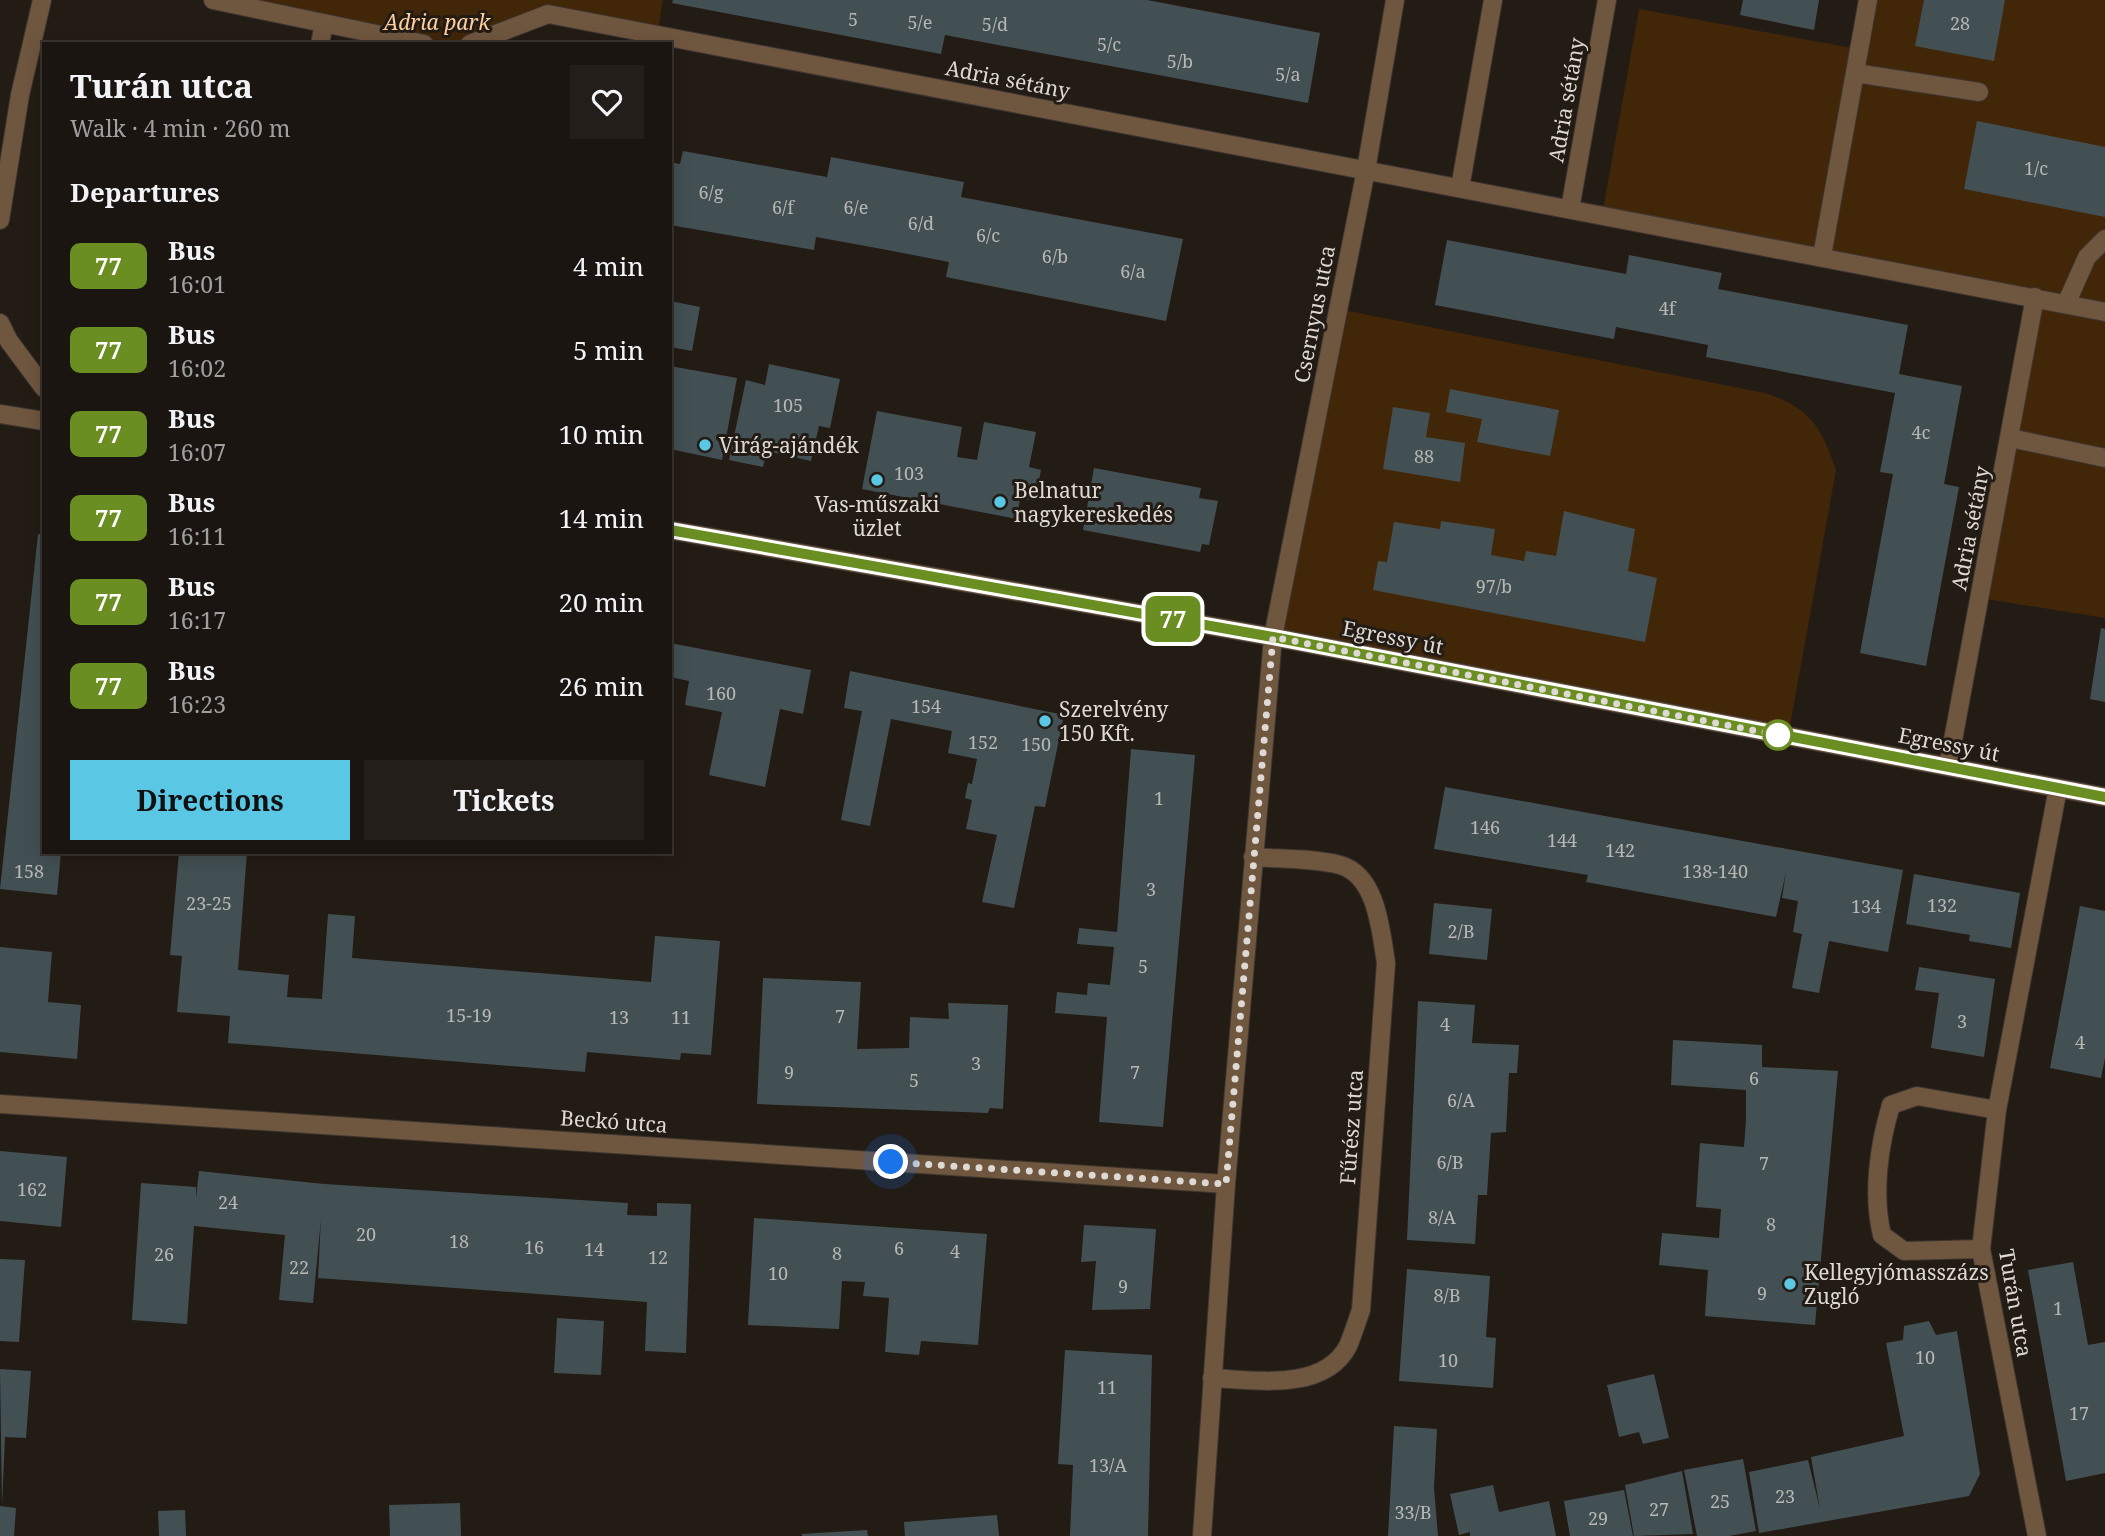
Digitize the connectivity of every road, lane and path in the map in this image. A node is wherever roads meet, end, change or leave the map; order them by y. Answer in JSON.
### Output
{"nodes":[{"id":1,"x":42,"y":0,"type":"edge"},
{"id":2,"x":213,"y":0,"type":"edge"},
{"id":3,"x":1395,"y":0,"type":"edge"},
{"id":4,"x":1493,"y":0,"type":"edge"},
{"id":5,"x":1607,"y":0,"type":"edge"},
{"id":6,"x":1868,"y":0,"type":"edge"},
{"id":7,"x":257,"y":5,"type":"edge"},
{"id":8,"x":549,"y":7,"type":"edge"},
{"id":9,"x":324,"y":23,"type":"junction"},
{"id":10,"x":320,"y":42,"type":"edge"},
{"id":11,"x":414,"y":42,"type":"edge"},
{"id":12,"x":474,"y":42,"type":"edge"},
{"id":13,"x":1855,"y":73,"type":"junction"},
{"id":14,"x":1979,"y":92,"type":"dead end"},
{"id":15,"x":1366,"y":170,"type":"junction"},
{"id":16,"x":1460,"y":188,"type":"junction"},
{"id":17,"x":1570,"y":209,"type":"junction"},
{"id":18,"x":0,"y":220,"type":"edge"},
{"id":19,"x":2105,"y":239,"type":"edge"},
{"id":20,"x":1822,"y":256,"type":"junction"},
{"id":21,"x":2035,"y":297,"type":"junction"},
{"id":22,"x":2066,"y":304,"type":"junction"},
{"id":23,"x":2105,"y":312,"type":"edge"},
{"id":24,"x":0,"y":323,"type":"edge"},
{"id":25,"x":42,"y":385,"type":"edge"},
{"id":26,"x":0,"y":414,"type":"edge"},
{"id":27,"x":42,"y":421,"type":"edge"},
{"id":28,"x":2010,"y":438,"type":"junction"},
{"id":29,"x":2105,"y":458,"type":"edge"},
{"id":30,"x":672,"y":530,"type":"edge"},
{"id":31,"x":1273,"y":637,"type":"junction"},
{"id":32,"x":1948,"y":768,"type":"junction"},
{"id":33,"x":2058,"y":788,"type":"junction"},
{"id":34,"x":2105,"y":797,"type":"edge"},
{"id":35,"x":1253,"y":857,"type":"junction"},
{"id":36,"x":0,"y":1104,"type":"edge"},
{"id":37,"x":1997,"y":1110,"type":"junction"},
{"id":38,"x":1226,"y":1184,"type":"junction"},
{"id":39,"x":1981,"y":1249,"type":"junction"},
{"id":40,"x":1212,"y":1378,"type":"junction"},
{"id":41,"x":1202,"y":1536,"type":"edge"},
{"id":42,"x":2037,"y":1536,"type":"edge"}],
"edges":[{"from":1,"to":18,"type":"street"},
{"from":2,"to":7,"type":"street"},
{"from":3,"to":15,"type":"street","name":"Csernyus utca"},
{"from":4,"to":16,"type":"street"},
{"from":5,"to":17,"type":"street","name":"Adria sétány"},
{"from":6,"to":13,"type":"street"},
{"from":7,"to":9,"type":"street"},
{"from":8,"to":12,"type":"street","name":"Adria sétány"},
{"from":8,"to":15,"type":"street","name":"Adria sétány"},
{"from":9,"to":10,"type":"street"},
{"from":9,"to":11,"type":"street"},
{"from":13,"to":14,"type":"street"},
{"from":13,"to":20,"type":"street"},
{"from":15,"to":16,"type":"street","name":"Adria sétány"},
{"from":15,"to":31,"type":"street","name":"Csernyus utca"},
{"from":16,"to":17,"type":"street","name":"Adria sétány"},
{"from":17,"to":20,"type":"street","name":"Adria sétány"},
{"from":19,"to":22,"type":"street"},
{"from":20,"to":21,"type":"street","name":"Adria sétány"},
{"from":21,"to":22,"type":"street","name":"Adria sétány"},
{"from":21,"to":28,"type":"street","name":"Adria sétány"},
{"from":22,"to":23,"type":"street","name":"Adria sétány"},
{"from":24,"to":25,"type":"street"},
{"from":26,"to":27,"type":"street"},
{"from":28,"to":29,"type":"street"},
{"from":28,"to":32,"type":"street","name":"Adria sétány"},
{"from":30,"to":31,"type":"street","name":"Egressy út"},
{"from":31,"to":32,"type":"street","name":"Egressy út"},
{"from":31,"to":35,"type":"street"},
{"from":32,"to":33,"type":"street","name":"Egressy út"},
{"from":33,"to":34,"type":"street","name":"Egressy út"},
{"from":33,"to":37,"type":"street","name":"Turán utca"},
{"from":35,"to":38,"type":"street"},
{"from":35,"to":40,"type":"street","name":"Fűrész utca"},
{"from":36,"to":38,"type":"street","name":"Beckó utca"},
{"from":37,"to":39,"type":"street","name":"Turán utca"},
{"from":37,"to":39,"type":"street"},
{"from":38,"to":40,"type":"street"},
{"from":39,"to":42,"type":"street","name":"Turán utca"},
{"from":40,"to":41,"type":"street"}]}
